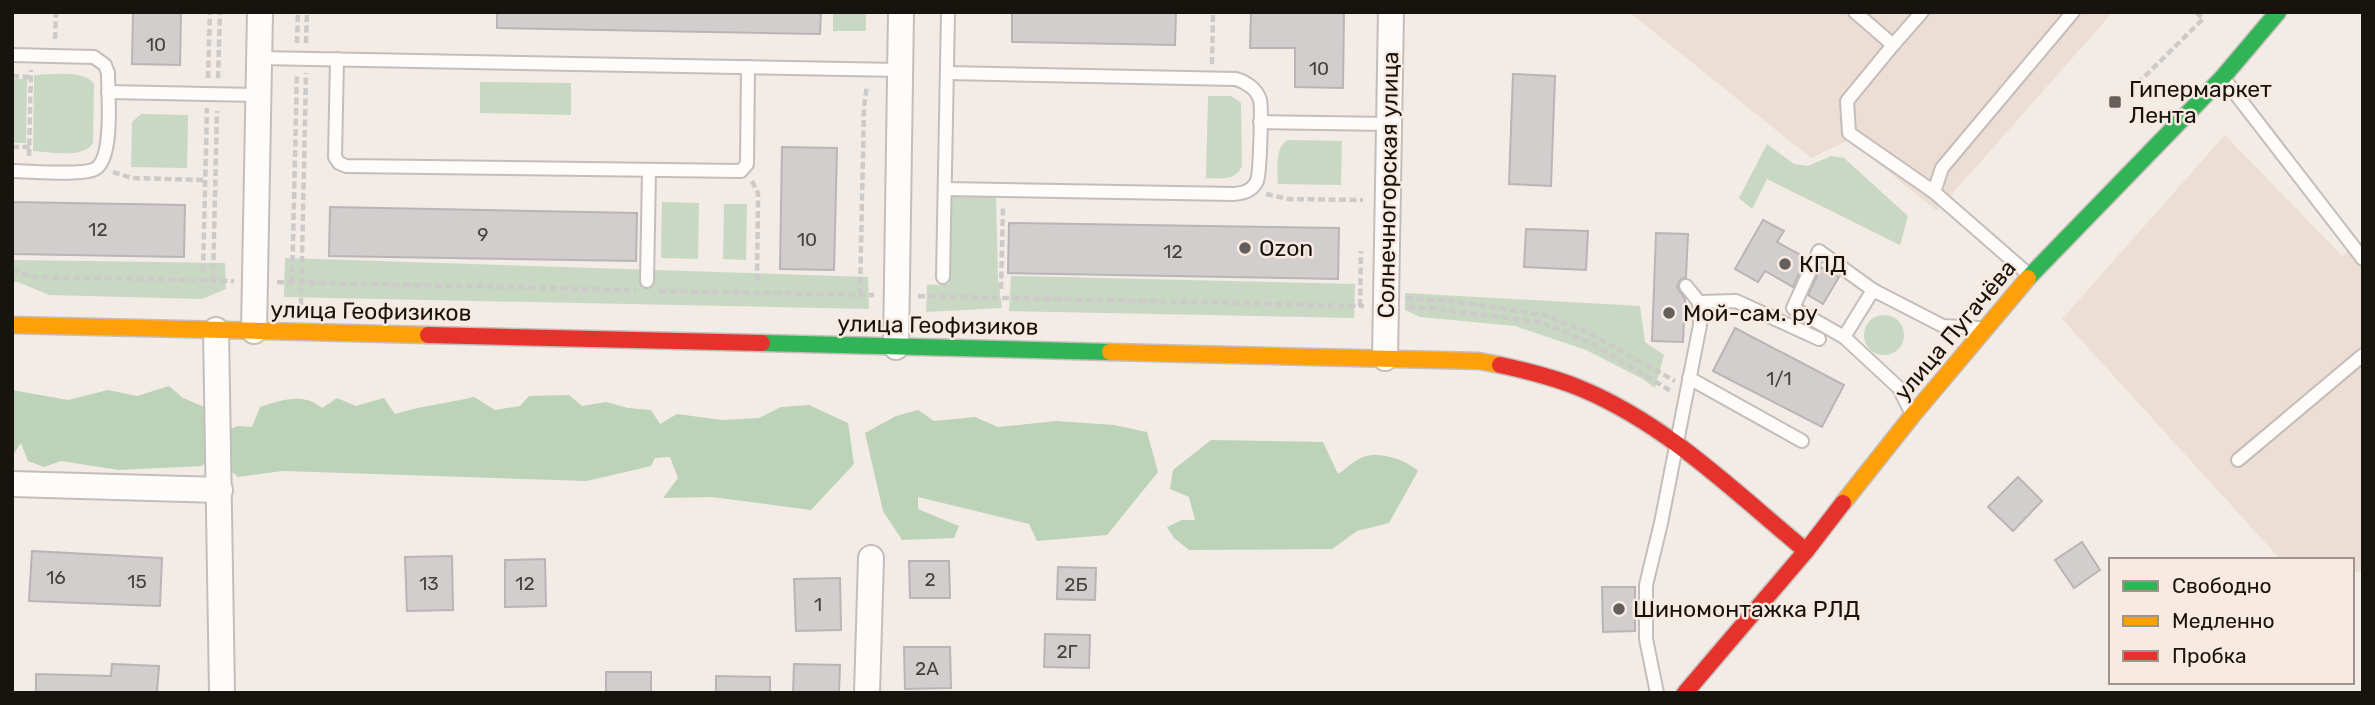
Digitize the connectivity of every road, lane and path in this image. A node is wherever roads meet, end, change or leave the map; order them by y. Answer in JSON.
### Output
{"nodes":[{"id":1,"x":56,"y":12,"type":"edge"},
{"id":2,"x":210,"y":12,"type":"edge"},
{"id":3,"x":220,"y":12,"type":"edge"},
{"id":4,"x":260,"y":12,"type":"edge"},
{"id":5,"x":298,"y":12,"type":"edge"},
{"id":6,"x":307,"y":12,"type":"edge"},
{"id":7,"x":901,"y":12,"type":"edge"},
{"id":8,"x":948,"y":12,"type":"edge"},
{"id":9,"x":1213,"y":12,"type":"edge"},
{"id":10,"x":1391,"y":12,"type":"edge"},
{"id":11,"x":1855,"y":12,"type":"edge"},
{"id":12,"x":1922,"y":12,"type":"edge"},
{"id":13,"x":2073,"y":12,"type":"edge"},
{"id":14,"x":2196,"y":12,"type":"edge"},
{"id":15,"x":2278,"y":12,"type":"edge"},
{"id":16,"x":1893,"y":45,"type":"junction"},
{"id":17,"x":12,"y":55,"type":"edge"},
{"id":18,"x":31,"y":55,"type":"junction"},
{"id":19,"x":55,"y":55,"type":"junction"},
{"id":20,"x":259,"y":58,"type":"junction"},
{"id":21,"x":302,"y":59,"type":"junction"},
{"id":22,"x":337,"y":60,"type":"junction"},
{"id":23,"x":748,"y":67,"type":"junction"},
{"id":24,"x":871,"y":69,"type":"junction"},
{"id":25,"x":900,"y":70,"type":"junction"},
{"id":26,"x":947,"y":74,"type":"junction"},
{"id":27,"x":12,"y":76,"type":"edge"},
{"id":28,"x":31,"y":77,"type":"junction"},
{"id":29,"x":2223,"y":77,"type":"junction"},
{"id":30,"x":1211,"y":78,"type":"junction"},
{"id":31,"x":2130,"y":91,"type":"dead end"},
{"id":32,"x":108,"y":92,"type":"junction"},
{"id":33,"x":213,"y":94,"type":"junction"},
{"id":34,"x":258,"y":95,"type":"junction"},
{"id":35,"x":1260,"y":122,"type":"junction"},
{"id":36,"x":1389,"y":124,"type":"junction"},
{"id":37,"x":12,"y":147,"type":"edge"},
{"id":38,"x":30,"y":147,"type":"junction"},
{"id":39,"x":100,"y":165,"type":"junction"},
{"id":40,"x":745,"y":168,"type":"junction"},
{"id":41,"x":12,"y":170,"type":"edge"},
{"id":42,"x":29,"y":171,"type":"junction"},
{"id":43,"x":649,"y":171,"type":"junction"},
{"id":44,"x":205,"y":180,"type":"junction"},
{"id":45,"x":1252,"y":188,"type":"junction"},
{"id":46,"x":945,"y":189,"type":"junction"},
{"id":47,"x":1003,"y":190,"type":"junction"},
{"id":48,"x":1934,"y":192,"type":"junction"},
{"id":49,"x":1363,"y":200,"type":"dead end"},
{"id":50,"x":2363,"y":260,"type":"edge"},
{"id":51,"x":12,"y":269,"type":"edge"},
{"id":52,"x":203,"y":271,"type":"dead end"},
{"id":53,"x":2030,"y":276,"type":"junction"},
{"id":54,"x":943,"y":277,"type":"dead end"},
{"id":55,"x":213,"y":281,"type":"junction"},
{"id":56,"x":255,"y":282,"type":"junction"},
{"id":57,"x":292,"y":283,"type":"junction"},
{"id":58,"x":302,"y":283,"type":"junction"},
{"id":59,"x":757,"y":283,"type":"dead end"},
{"id":60,"x":649,"y":286,"type":"joint"},
{"id":61,"x":1686,"y":286,"type":"dead end"},
{"id":62,"x":1002,"y":289,"type":"dead end"},
{"id":63,"x":637,"y":290,"type":"dead end"},
{"id":64,"x":1873,"y":290,"type":"junction"},
{"id":65,"x":860,"y":295,"type":"junction"},
{"id":66,"x":896,"y":296,"type":"junction"},
{"id":67,"x":1386,"y":302,"type":"junction"},
{"id":68,"x":1699,"y":302,"type":"junction"},
{"id":69,"x":12,"y":325,"type":"edge"},
{"id":70,"x":1986,"y":328,"type":"junction"},
{"id":71,"x":215,"y":330,"type":"junction"},
{"id":72,"x":254,"y":331,"type":"junction"},
{"id":73,"x":300,"y":332,"type":"junction"},
{"id":74,"x":1844,"y":337,"type":"junction"},
{"id":75,"x":1819,"y":339,"type":"dead end"},
{"id":76,"x":896,"y":346,"type":"junction"},
{"id":77,"x":2363,"y":355,"type":"edge"},
{"id":78,"x":1385,"y":358,"type":"junction"},
{"id":79,"x":1687,"y":388,"type":"junction"},
{"id":80,"x":1912,"y":415,"type":"junction"},
{"id":81,"x":1802,"y":440,"type":"dead end"},
{"id":82,"x":1676,"y":445,"type":"junction"},
{"id":83,"x":2238,"y":460,"type":"dead end"},
{"id":84,"x":12,"y":484,"type":"edge"},
{"id":85,"x":220,"y":490,"type":"junction"},
{"id":86,"x":1806,"y":551,"type":"junction"},
{"id":87,"x":871,"y":558,"type":"dead end"},
{"id":88,"x":222,"y":693,"type":"edge"},
{"id":89,"x":867,"y":693,"type":"edge"},
{"id":90,"x":1657,"y":693,"type":"edge"},
{"id":91,"x":1685,"y":693,"type":"edge"}],
"edges":[{"from":1,"to":19,"type":"path"},
{"from":2,"to":33,"type":"path"},
{"from":3,"to":33,"type":"path"},
{"from":4,"to":20,"type":"street"},
{"from":5,"to":21,"type":"path"},
{"from":6,"to":21,"type":"path"},
{"from":7,"to":25,"type":"street"},
{"from":8,"to":26,"type":"lane"},
{"from":9,"to":30,"type":"path"},
{"from":10,"to":36,"type":"street","name":"Солнечногорская улица"},
{"from":11,"to":16,"type":"lane"},
{"from":12,"to":16,"type":"lane"},
{"from":13,"to":48,"type":"lane"},
{"from":14,"to":31,"type":"path"},
{"from":15,"to":29,"type":"street","name":"улица Пугачёва"},
{"from":16,"to":48,"type":"lane"},
{"from":17,"to":18,"type":"lane"},
{"from":18,"to":19,"type":"lane"},
{"from":18,"to":28,"type":"path"},
{"from":19,"to":32,"type":"lane"},
{"from":20,"to":21,"type":"lane"},
{"from":20,"to":34,"type":"street"},
{"from":21,"to":22,"type":"lane"},
{"from":21,"to":57,"type":"path"},
{"from":21,"to":58,"type":"path"},
{"from":22,"to":23,"type":"lane"},
{"from":22,"to":43,"type":"lane"},
{"from":23,"to":24,"type":"lane"},
{"from":23,"to":40,"type":"lane"},
{"from":24,"to":25,"type":"lane"},
{"from":24,"to":65,"type":"path"},
{"from":25,"to":66,"type":"street"},
{"from":26,"to":30,"type":"lane"},
{"from":26,"to":46,"type":"lane"},
{"from":27,"to":28,"type":"path"},
{"from":28,"to":38,"type":"path"},
{"from":29,"to":50,"type":"lane"},
{"from":29,"to":53,"type":"street","name":"улица Пугачёва"},
{"from":30,"to":35,"type":"lane"},
{"from":32,"to":33,"type":"lane"},
{"from":32,"to":39,"type":"lane"},
{"from":33,"to":34,"type":"lane"},
{"from":33,"to":44,"type":"path"},
{"from":33,"to":55,"type":"path"},
{"from":34,"to":56,"type":"street"},
{"from":35,"to":36,"type":"lane"},
{"from":35,"to":45,"type":"lane"},
{"from":36,"to":67,"type":"street","name":"Солнечногорская улица"},
{"from":37,"to":38,"type":"path"},
{"from":38,"to":42,"type":"path"},
{"from":39,"to":42,"type":"lane"},
{"from":39,"to":44,"type":"path"},
{"from":40,"to":43,"type":"lane"},
{"from":40,"to":59,"type":"path"},
{"from":41,"to":42,"type":"lane"},
{"from":43,"to":60,"type":"lane"},
{"from":44,"to":52,"type":"path"},
{"from":45,"to":47,"type":"lane"},
{"from":45,"to":49,"type":"path"},
{"from":46,"to":47,"type":"lane"},
{"from":46,"to":54,"type":"lane"},
{"from":47,"to":62,"type":"path"},
{"from":48,"to":53,"type":"lane"},
{"from":51,"to":55,"type":"path"},
{"from":53,"to":70,"type":"street","name":"улица Пугачёва"},
{"from":55,"to":56,"type":"path"},
{"from":56,"to":57,"type":"path"},
{"from":56,"to":72,"type":"street"},
{"from":57,"to":58,"type":"path"},
{"from":58,"to":63,"type":"path"},
{"from":58,"to":73,"type":"path"},
{"from":60,"to":65,"type":"path"},
{"from":61,"to":68,"type":"lane"},
{"from":64,"to":70,"type":"lane"},
{"from":64,"to":74,"type":"lane"},
{"from":64,"to":74,"type":"lane"},
{"from":65,"to":66,"type":"path"},
{"from":66,"to":67,"type":"path"},
{"from":66,"to":76,"type":"street"},
{"from":67,"to":78,"type":"street","name":"Солнечногорская улица"},
{"from":67,"to":79,"type":"path"},
{"from":67,"to":79,"type":"path"},
{"from":68,"to":75,"type":"lane"},
{"from":68,"to":79,"type":"lane"},
{"from":69,"to":71,"type":"street","name":"улица Геофизиков"},
{"from":70,"to":80,"type":"street","name":"улица Пугачёва"},
{"from":71,"to":72,"type":"street","name":"улица Геофизиков"},
{"from":71,"to":85,"type":"street"},
{"from":72,"to":73,"type":"street","name":"улица Геофизиков"},
{"from":73,"to":76,"type":"street","name":"улица Геофизиков"},
{"from":74,"to":80,"type":"lane"},
{"from":76,"to":78,"type":"street","name":"улица Геофизиков"},
{"from":77,"to":83,"type":"lane"},
{"from":78,"to":82,"type":"street","name":"улица Геофизиков"},
{"from":79,"to":81,"type":"lane"},
{"from":79,"to":82,"type":"lane"},
{"from":80,"to":86,"type":"street","name":"улица Пугачёва"},
{"from":82,"to":86,"type":"street","name":"улица Геофизиков"},
{"from":82,"to":90,"type":"lane"},
{"from":84,"to":85,"type":"street"},
{"from":85,"to":88,"type":"street"},
{"from":86,"to":91,"type":"street","name":"улица Пугачёва"},
{"from":87,"to":89,"type":"street"}]}
